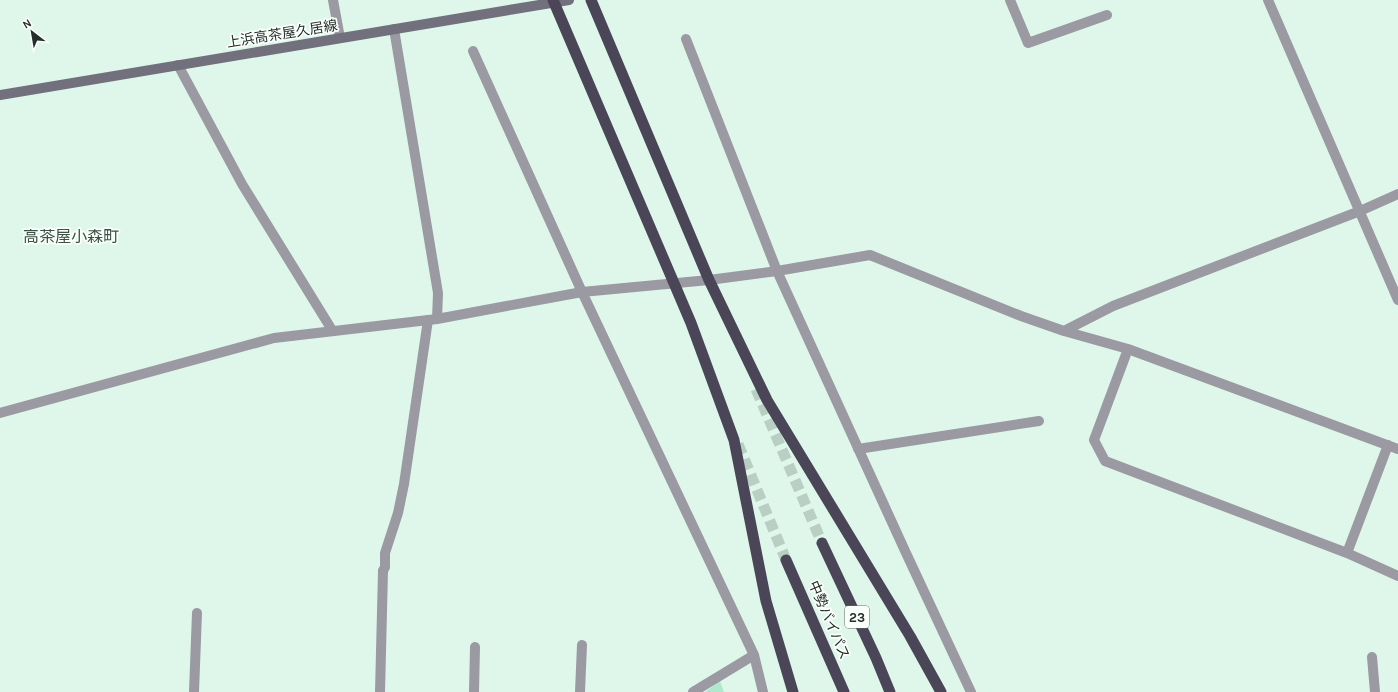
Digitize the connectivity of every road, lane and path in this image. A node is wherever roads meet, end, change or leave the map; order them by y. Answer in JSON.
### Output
{"nodes":[{"id":1,"x":333,"y":0,"type":"edge"},
{"id":2,"x":569,"y":0,"type":"edge"},
{"id":3,"x":591,"y":0,"type":"edge"},
{"id":4,"x":1010,"y":0,"type":"edge"},
{"id":5,"x":1268,"y":0,"type":"edge"},
{"id":6,"x":554,"y":1,"type":"edge"},
{"id":7,"x":1107,"y":14,"type":"dead end"},
{"id":8,"x":394,"y":29,"type":"junction"},
{"id":9,"x":340,"y":38,"type":"junction"},
{"id":10,"x":686,"y":39,"type":"dead end"},
{"id":11,"x":473,"y":51,"type":"dead end"},
{"id":12,"x":178,"y":65,"type":"junction"},
{"id":13,"x":0,"y":95,"type":"edge"},
{"id":14,"x":1398,"y":194,"type":"edge"},
{"id":15,"x":1360,"y":211,"type":"junction"},
{"id":16,"x":777,"y":271,"type":"junction"},
{"id":17,"x":709,"y":280,"type":"junction"},
{"id":18,"x":674,"y":283,"type":"junction"},
{"id":19,"x":582,"y":292,"type":"junction"},
{"id":20,"x":1398,"y":300,"type":"edge"},
{"id":21,"x":433,"y":319,"type":"junction"},
{"id":22,"x":332,"y":330,"type":"junction"},
{"id":23,"x":1064,"y":331,"type":"junction"},
{"id":24,"x":1128,"y":349,"type":"junction"},
{"id":25,"x":0,"y":413,"type":"edge"},
{"id":26,"x":1039,"y":421,"type":"dead end"},
{"id":27,"x":1388,"y":445,"type":"junction"},
{"id":28,"x":858,"y":449,"type":"junction"},
{"id":29,"x":1398,"y":449,"type":"edge"},
{"id":30,"x":822,"y":543,"type":"tunnel mouth"},
{"id":31,"x":1347,"y":553,"type":"junction"},
{"id":32,"x":786,"y":560,"type":"tunnel mouth"},
{"id":33,"x":1398,"y":576,"type":"edge"},
{"id":34,"x":197,"y":613,"type":"dead end"},
{"id":35,"x":582,"y":645,"type":"dead end"},
{"id":36,"x":475,"y":646,"type":"dead end"},
{"id":37,"x":754,"y":655,"type":"junction"},
{"id":38,"x":1372,"y":657,"type":"dead end"},
{"id":39,"x":194,"y":692,"type":"edge"},
{"id":40,"x":380,"y":692,"type":"edge"},
{"id":41,"x":474,"y":692,"type":"edge"},
{"id":42,"x":580,"y":692,"type":"edge"},
{"id":43,"x":693,"y":692,"type":"edge"},
{"id":44,"x":763,"y":692,"type":"edge"},
{"id":45,"x":793,"y":692,"type":"edge"},
{"id":46,"x":844,"y":692,"type":"edge"},
{"id":47,"x":890,"y":692,"type":"edge"},
{"id":48,"x":941,"y":692,"type":"edge"},
{"id":49,"x":971,"y":692,"type":"edge"},
{"id":50,"x":1375,"y":692,"type":"edge"}],
"edges":[{"from":1,"to":9,"type":"street"},
{"from":2,"to":6,"type":"main road","name":"上浜高茶屋久居線"},
{"from":3,"to":17,"type":"highway"},
{"from":4,"to":7,"type":"street"},
{"from":5,"to":15,"type":"street"},
{"from":6,"to":8,"type":"main road","name":"上浜高茶屋久居線"},
{"from":6,"to":18,"type":"highway"},
{"from":8,"to":9,"type":"main road","name":"上浜高茶屋久居線"},
{"from":8,"to":21,"type":"street"},
{"from":9,"to":12,"type":"main road","name":"上浜高茶屋久居線"},
{"from":10,"to":16,"type":"street"},
{"from":11,"to":19,"type":"street"},
{"from":12,"to":13,"type":"main road","name":"上浜高茶屋久居線"},
{"from":12,"to":22,"type":"street"},
{"from":14,"to":15,"type":"street"},
{"from":15,"to":20,"type":"street"},
{"from":15,"to":23,"type":"street"},
{"from":16,"to":17,"type":"street"},
{"from":16,"to":23,"type":"street"},
{"from":16,"to":28,"type":"street"},
{"from":17,"to":18,"type":"street"},
{"from":17,"to":48,"type":"highway"},
{"from":18,"to":19,"type":"street"},
{"from":18,"to":45,"type":"highway"},
{"from":19,"to":21,"type":"street"},
{"from":19,"to":37,"type":"street"},
{"from":21,"to":22,"type":"street"},
{"from":21,"to":40,"type":"street"},
{"from":22,"to":25,"type":"street"},
{"from":23,"to":24,"type":"street"},
{"from":24,"to":27,"type":"street"},
{"from":24,"to":31,"type":"street"},
{"from":26,"to":28,"type":"street"},
{"from":27,"to":29,"type":"street"},
{"from":27,"to":31,"type":"street"},
{"from":28,"to":49,"type":"street"},
{"from":30,"to":47,"type":"highway","name":"中勢バイパス","number":"23"},
{"from":31,"to":33,"type":"street"},
{"from":32,"to":46,"type":"highway","name":"中勢バイパス"},
{"from":34,"to":39,"type":"street"},
{"from":35,"to":42,"type":"street"},
{"from":36,"to":41,"type":"street"},
{"from":37,"to":43,"type":"street"},
{"from":37,"to":44,"type":"street"},
{"from":38,"to":50,"type":"street"}]}
